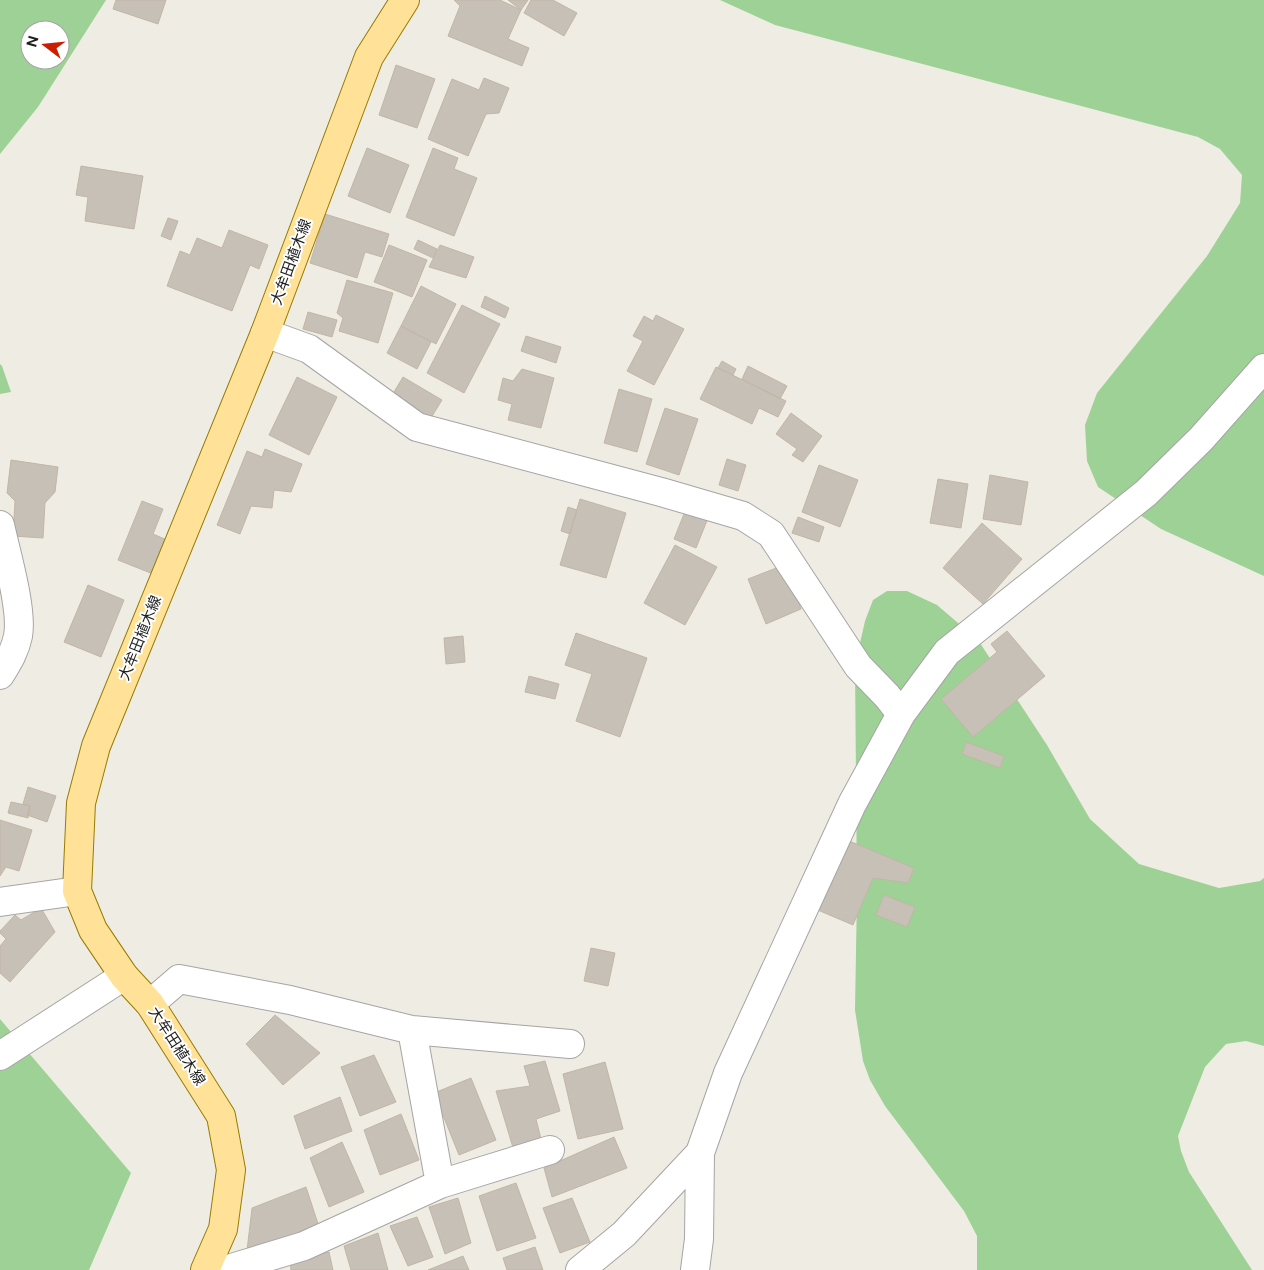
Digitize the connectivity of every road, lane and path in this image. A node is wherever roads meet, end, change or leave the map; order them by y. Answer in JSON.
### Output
{"nodes":[{"id":1,"x":405,"y":0,"type":"edge"},
{"id":2,"x":265,"y":333,"type":"junction"},
{"id":3,"x":1264,"y":368,"type":"edge"},
{"id":4,"x":0,"y":525,"type":"edge"},
{"id":5,"x":0,"y":674,"type":"edge"},
{"id":6,"x":901,"y":714,"type":"junction"},
{"id":7,"x":77,"y":891,"type":"junction"},
{"id":8,"x":0,"y":902,"type":"edge"},
{"id":9,"x":124,"y":976,"type":"junction"},
{"id":10,"x":150,"y":1004,"type":"junction"},
{"id":11,"x":412,"y":1030,"type":"junction"},
{"id":12,"x":570,"y":1044,"type":"dead end"},
{"id":13,"x":0,"y":1056,"type":"edge"},
{"id":14,"x":550,"y":1150,"type":"dead end"},
{"id":15,"x":700,"y":1153,"type":"junction"},
{"id":16,"x":440,"y":1184,"type":"junction"},
{"id":17,"x":205,"y":1270,"type":"edge"},
{"id":18,"x":225,"y":1270,"type":"edge"},
{"id":19,"x":580,"y":1270,"type":"edge"},
{"id":20,"x":695,"y":1270,"type":"edge"}],
"edges":[{"from":1,"to":2,"type":"main road","name":"大牟田植木線"},
{"from":2,"to":6,"type":"street"},
{"from":2,"to":7,"type":"main road","name":"大牟田植木線"},
{"from":3,"to":6,"type":"street"},
{"from":4,"to":5,"type":"street"},
{"from":6,"to":15,"type":"street"},
{"from":7,"to":8,"type":"street"},
{"from":7,"to":9,"type":"main road","name":"大牟田植木線"},
{"from":9,"to":10,"type":"main road","name":"大牟田植木線"},
{"from":9,"to":13,"type":"street"},
{"from":10,"to":11,"type":"street"},
{"from":10,"to":17,"type":"main road","name":"大牟田植木線"},
{"from":11,"to":12,"type":"street"},
{"from":11,"to":16,"type":"street"},
{"from":14,"to":16,"type":"street"},
{"from":15,"to":19,"type":"street"},
{"from":15,"to":20,"type":"street"},
{"from":16,"to":18,"type":"street"}]}
